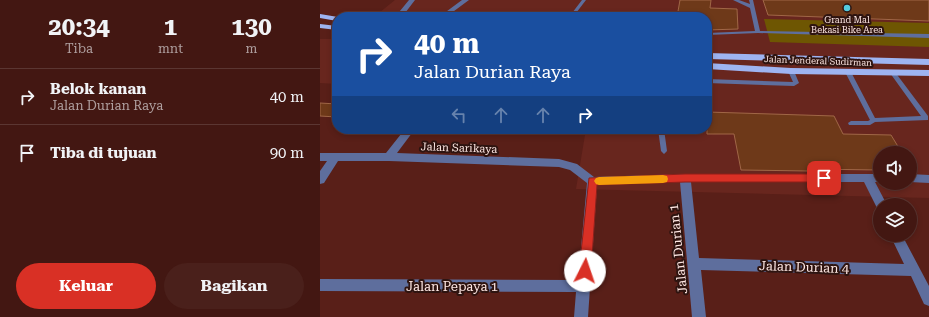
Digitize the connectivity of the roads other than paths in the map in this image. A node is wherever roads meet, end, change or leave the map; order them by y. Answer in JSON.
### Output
{"nodes":[{"id":1,"x":412,"y":0,"type":"edge"},
{"id":2,"x":466,"y":0,"type":"edge"},
{"id":3,"x":584,"y":0,"type":"edge"},
{"id":4,"x":735,"y":0,"type":"edge"},
{"id":5,"x":751,"y":0,"type":"edge"},
{"id":6,"x":753,"y":7,"type":"junction"},
{"id":7,"x":402,"y":12,"type":"edge"},
{"id":8,"x":449,"y":12,"type":"edge"},
{"id":9,"x":576,"y":12,"type":"edge"},
{"id":10,"x":320,"y":16,"type":"edge"},
{"id":11,"x":332,"y":18,"type":"edge"},
{"id":12,"x":321,"y":27,"type":"edge"},
{"id":13,"x":332,"y":28,"type":"edge"},
{"id":14,"x":758,"y":32,"type":"junction"},
{"id":15,"x":712,"y":34,"type":"edge"},
{"id":16,"x":929,"y":36,"type":"edge"},
{"id":17,"x":712,"y":56,"type":"edge"},
{"id":18,"x":929,"y":62,"type":"edge"},
{"id":19,"x":712,"y":66,"type":"edge"},
{"id":20,"x":791,"y":70,"type":"junction"},
{"id":21,"x":848,"y":72,"type":"junction"},
{"id":22,"x":893,"y":73,"type":"junction"},
{"id":23,"x":929,"y":73,"type":"edge"},
{"id":24,"x":712,"y":80,"type":"edge"},
{"id":25,"x":873,"y":120,"type":"junction"},
{"id":26,"x":851,"y":123,"type":"dead end"},
{"id":27,"x":406,"y":134,"type":"edge"},
{"id":28,"x":662,"y":134,"type":"edge"},
{"id":29,"x":664,"y":151,"type":"dead end"},
{"id":30,"x":320,"y":157,"type":"edge"},
{"id":31,"x":335,"y":157,"type":"junction"},
{"id":32,"x":389,"y":157,"type":"junction"},
{"id":33,"x":867,"y":177,"type":"junction"},
{"id":34,"x":873,"y":177,"type":"edge"},
{"id":35,"x":685,"y":178,"type":"junction"},
{"id":36,"x":917,"y":178,"type":"edge"},
{"id":37,"x":929,"y":179,"type":"edge"},
{"id":38,"x":320,"y":180,"type":"edge"},
{"id":39,"x":592,"y":181,"type":"junction"},
{"id":40,"x":878,"y":198,"type":"edge"},
{"id":41,"x":900,"y":242,"type":"edge"},
{"id":42,"x":693,"y":264,"type":"junction"},
{"id":43,"x":914,"y":270,"type":"junction"},
{"id":44,"x":320,"y":285,"type":"edge"},
{"id":45,"x":584,"y":286,"type":"junction"},
{"id":46,"x":929,"y":299,"type":"edge"},
{"id":47,"x":581,"y":317,"type":"edge"},
{"id":48,"x":699,"y":317,"type":"edge"}],
"edges":[{"from":1,"to":7,"type":"street"},
{"from":2,"to":8,"type":"street"},
{"from":3,"to":9,"type":"lane"},
{"from":4,"to":6,"type":"lane"},
{"from":5,"to":6,"type":"lane"},
{"from":6,"to":14,"type":"lane"},
{"from":10,"to":11,"type":"highway"},
{"from":12,"to":13,"type":"highway"},
{"from":14,"to":15,"type":"lane"},
{"from":14,"to":16,"type":"lane"},
{"from":17,"to":18,"type":"highway","name":"Jalan Jenderal Sudirman"},
{"from":19,"to":20,"type":"highway","name":"Jalan Jenderal Sudirman"},
{"from":20,"to":21,"type":"highway","name":"Jalan Jenderal Sudirman"},
{"from":20,"to":24,"type":"lane"},
{"from":21,"to":22,"type":"highway","name":"Jalan Jenderal Sudirman"},
{"from":21,"to":25,"type":"lane"},
{"from":22,"to":23,"type":"highway","name":"Jalan Jenderal Sudirman"},
{"from":22,"to":25,"type":"lane"},
{"from":25,"to":26,"type":"lane"},
{"from":27,"to":32,"type":"street"},
{"from":28,"to":29,"type":"lane"},
{"from":30,"to":31,"type":"street","name":"Jalan Sarikaya"},
{"from":31,"to":32,"type":"street","name":"Jalan Sarikaya"},
{"from":31,"to":38,"type":"street"},
{"from":32,"to":39,"type":"street","name":"Jalan Sarikaya"},
{"from":33,"to":34,"type":"street"},
{"from":33,"to":35,"type":"street"},
{"from":33,"to":40,"type":"street"},
{"from":35,"to":39,"type":"street"},
{"from":35,"to":42,"type":"street","name":"Jalan Durian 1"},
{"from":36,"to":37,"type":"street"},
{"from":39,"to":45,"type":"street"},
{"from":41,"to":43,"type":"street"},
{"from":42,"to":43,"type":"street","name":"Jalan Durian 4"},
{"from":42,"to":48,"type":"street","name":"Jalan Durian 1"},
{"from":43,"to":46,"type":"street"},
{"from":44,"to":45,"type":"street","name":"Jalan Pepaya 1"},
{"from":45,"to":47,"type":"street"}]}
